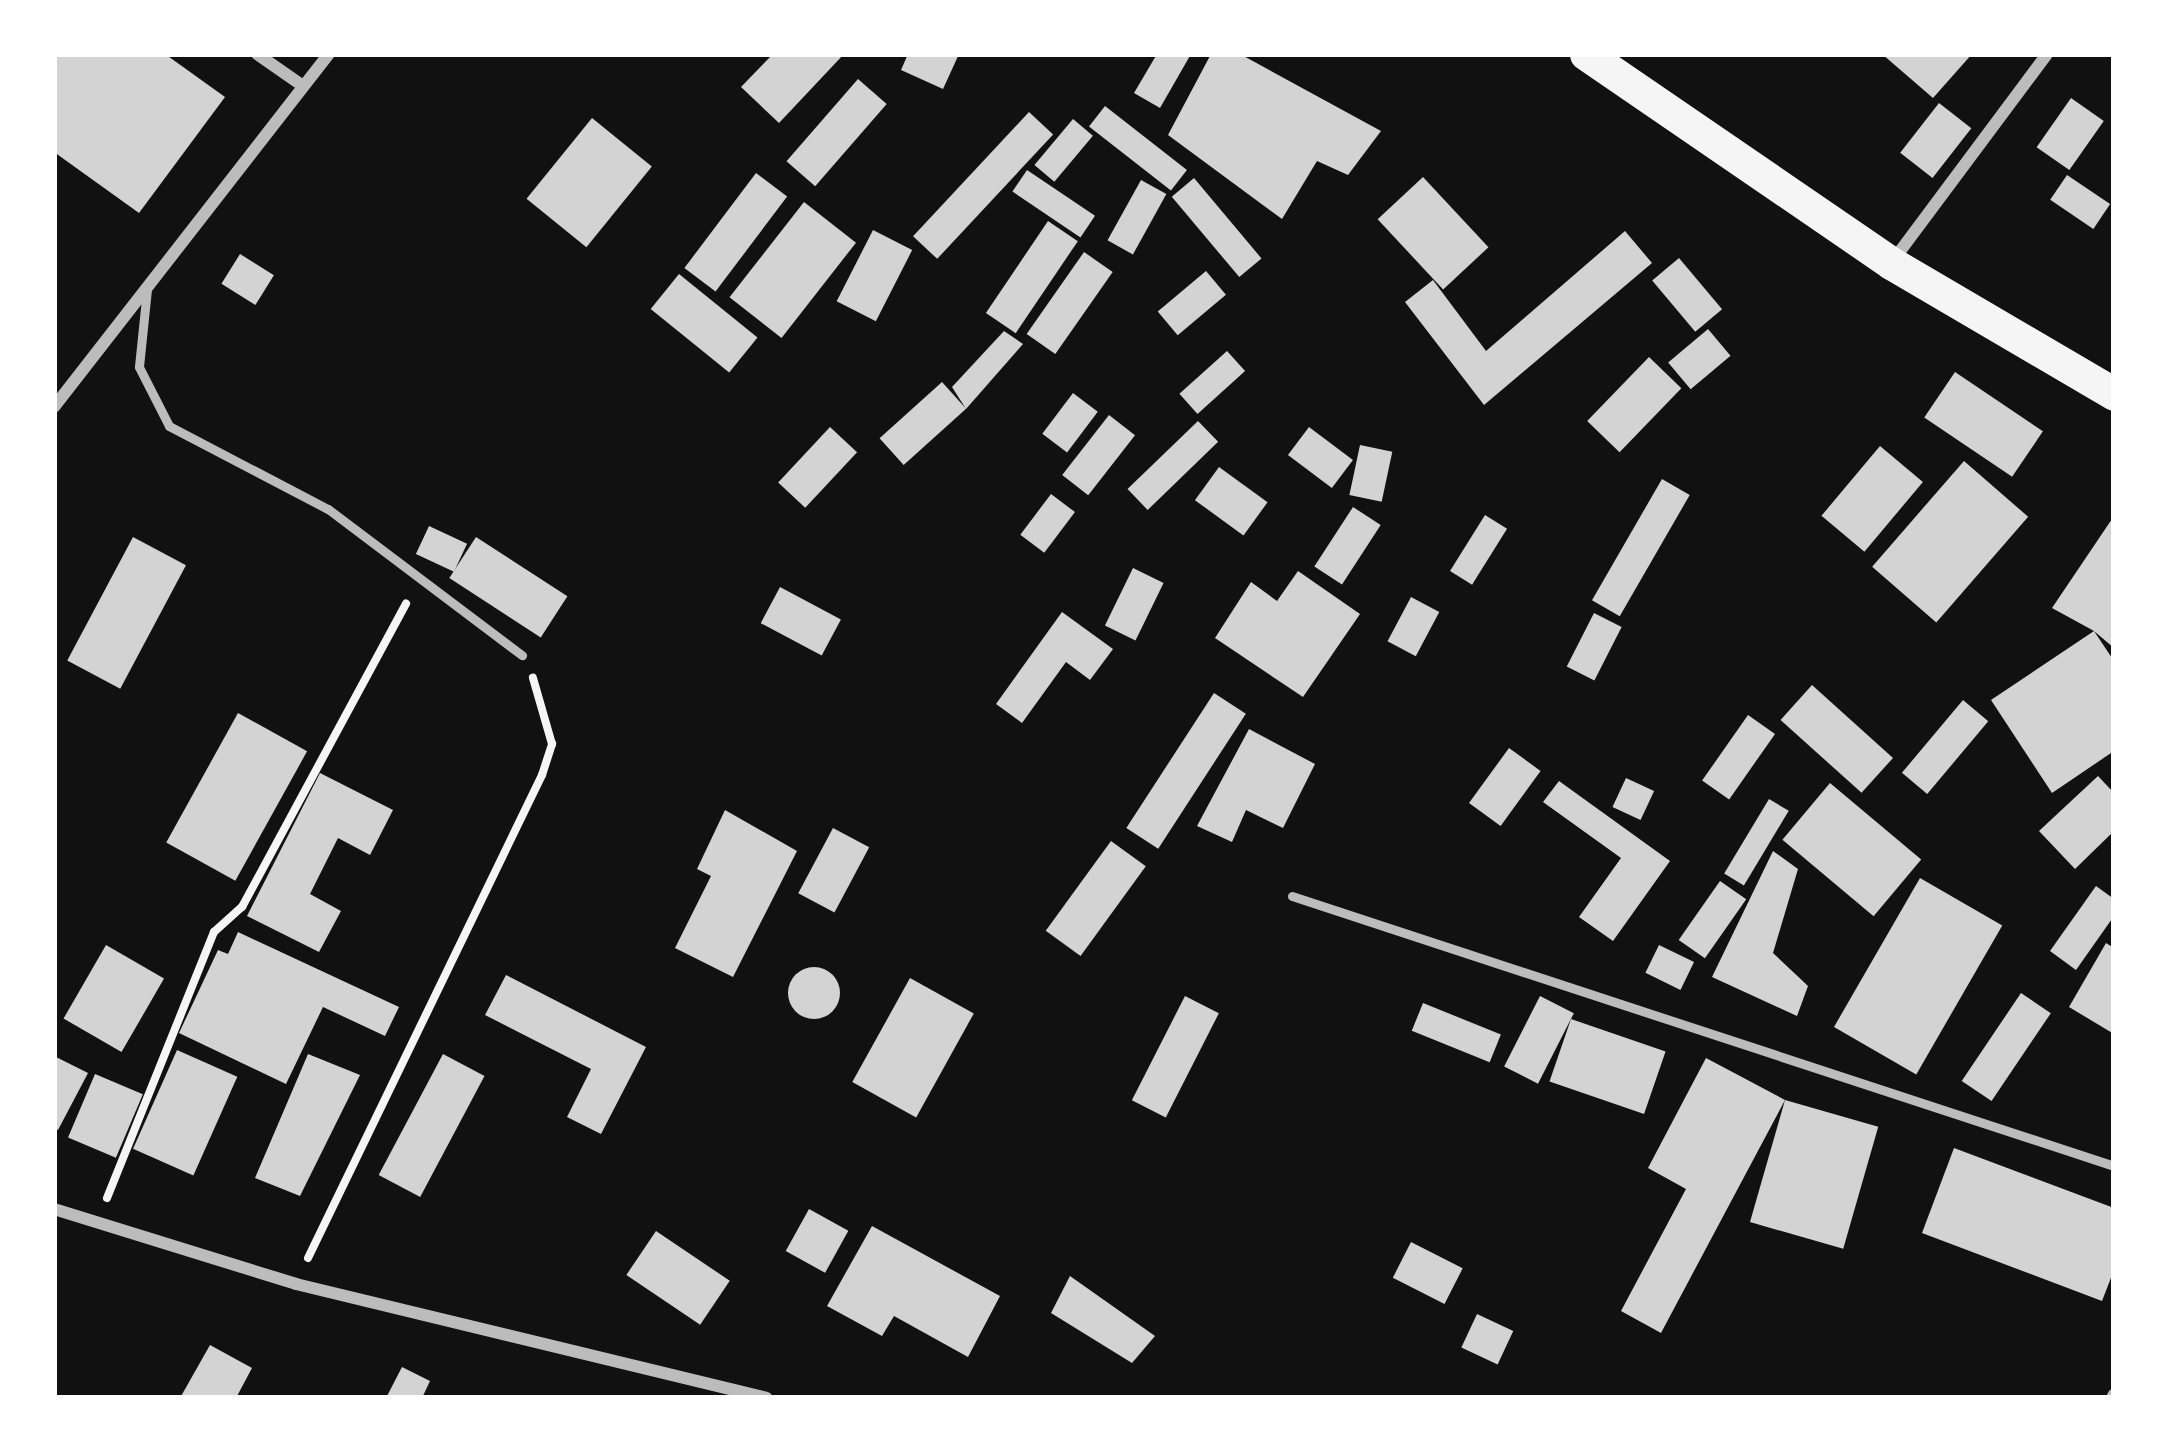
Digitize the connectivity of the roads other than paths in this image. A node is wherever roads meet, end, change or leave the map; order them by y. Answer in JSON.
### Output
{"nodes":[{"id":1,"x":257,"y":54,"type":"edge"},
{"id":2,"x":329,"y":54,"type":"edge"},
{"id":3,"x":1586,"y":54,"type":"edge"},
{"id":4,"x":2047,"y":54,"type":"edge"},
{"id":5,"x":303,"y":86,"type":"junction"},
{"id":6,"x":1891,"y":263,"type":"junction"},
{"id":7,"x":147,"y":284,"type":"junction"},
{"id":8,"x":2114,"y":394,"type":"edge"},
{"id":9,"x":54,"y":407,"type":"edge"},
{"id":10,"x":522,"y":655,"type":"road end"},
{"id":11,"x":1292,"y":896,"type":"dead end"},
{"id":12,"x":2114,"y":1166,"type":"edge"},
{"id":13,"x":54,"y":1209,"type":"edge"},
{"id":14,"x":766,"y":1398,"type":"edge"}],
"edges":[{"from":1,"to":5,"type":"street"},
{"from":2,"to":5,"type":"street"},
{"from":3,"to":6,"type":"highway"},
{"from":4,"to":6,"type":"street"},
{"from":5,"to":7,"type":"street"},
{"from":6,"to":8,"type":"highway"},
{"from":7,"to":9,"type":"street"},
{"from":7,"to":10,"type":"lane"},
{"from":11,"to":12,"type":"lane"},
{"from":13,"to":14,"type":"street"}]}
